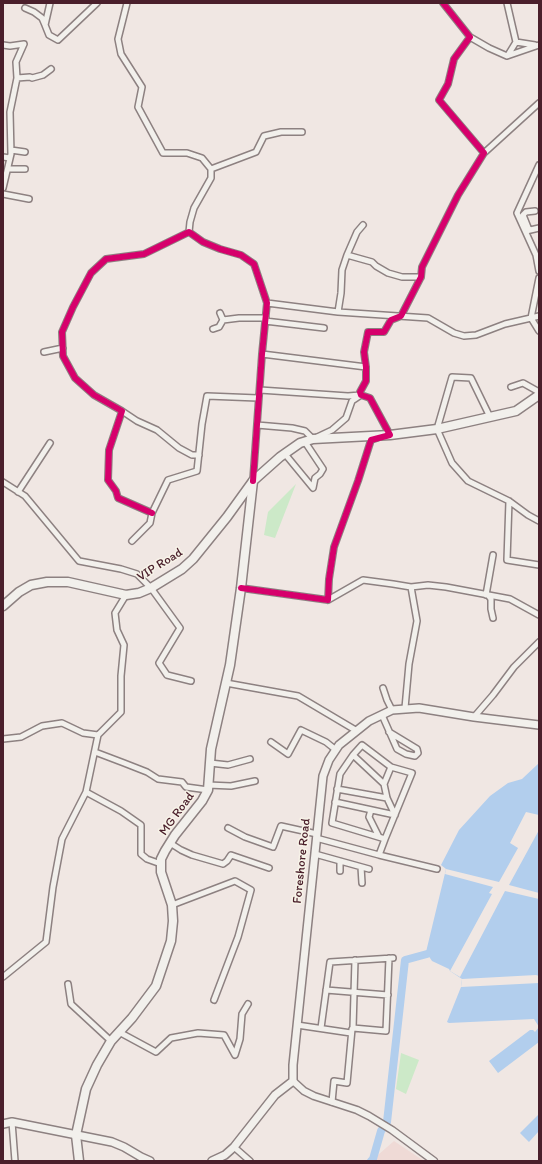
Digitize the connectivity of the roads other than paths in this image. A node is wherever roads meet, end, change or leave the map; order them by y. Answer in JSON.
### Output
{"nodes":[{"id":1,"x":50,"y":3,"type":"edge"},
{"id":2,"x":97,"y":3,"type":"edge"},
{"id":3,"x":127,"y":3,"type":"edge"},
{"id":4,"x":443,"y":3,"type":"edge"},
{"id":5,"x":507,"y":3,"type":"edge"},
{"id":6,"x":25,"y":8,"type":"dead end"},
{"id":7,"x":45,"y":25,"type":"junction"},
{"id":8,"x":470,"y":37,"type":"junction"},
{"id":9,"x":516,"y":42,"type":"junction"},
{"id":10,"x":3,"y":45,"type":"edge"},
{"id":11,"x":537,"y":45,"type":"edge"},
{"id":12,"x":507,"y":56,"type":"junction"},
{"id":13,"x":51,"y":69,"type":"dead end"},
{"id":14,"x":17,"y":78,"type":"junction"},
{"id":15,"x":539,"y":103,"type":"edge"},
{"id":16,"x":302,"y":132,"type":"dead end"},
{"id":17,"x":11,"y":150,"type":"junction"},
{"id":18,"x":26,"y":152,"type":"dead end"},
{"id":19,"x":484,"y":153,"type":"junction"},
{"id":20,"x":3,"y":157,"type":"edge"},
{"id":21,"x":10,"y":158,"type":"junction"},
{"id":22,"x":539,"y":165,"type":"edge"},
{"id":23,"x":25,"y":169,"type":"dead end"},
{"id":24,"x":211,"y":169,"type":"junction"},
{"id":25,"x":6,"y":171,"type":"edge"},
{"id":26,"x":3,"y":188,"type":"edge"},
{"id":27,"x":3,"y":194,"type":"edge"},
{"id":28,"x":29,"y":199,"type":"dead end"},
{"id":29,"x":535,"y":211,"type":"dead end"},
{"id":30,"x":363,"y":225,"type":"dead end"},
{"id":31,"x":539,"y":228,"type":"edge"},
{"id":32,"x":527,"y":231,"type":"junction"},
{"id":33,"x":189,"y":232,"type":"junction"},
{"id":34,"x":347,"y":255,"type":"junction"},
{"id":35,"x":539,"y":269,"type":"edge"},
{"id":36,"x":421,"y":277,"type":"junction"},
{"id":37,"x":539,"y":278,"type":"edge"},
{"id":38,"x":267,"y":303,"type":"junction"},
{"id":39,"x":338,"y":312,"type":"junction"},
{"id":40,"x":220,"y":313,"type":"dead end"},
{"id":41,"x":401,"y":316,"type":"junction"},
{"id":42,"x":539,"y":316,"type":"edge"},
{"id":43,"x":531,"y":318,"type":"junction"},
{"id":44,"x":265,"y":319,"type":"junction"},
{"id":45,"x":223,"y":320,"type":"junction"},
{"id":46,"x":324,"y":328,"type":"dead end"},
{"id":47,"x":213,"y":329,"type":"dead end"},
{"id":48,"x":539,"y":331,"type":"edge"},
{"id":49,"x":63,"y":348,"type":"junction"},
{"id":50,"x":44,"y":352,"type":"dead end"},
{"id":51,"x":262,"y":354,"type":"junction"},
{"id":52,"x":366,"y":367,"type":"junction"},
{"id":53,"x":511,"y":387,"type":"dead end"},
{"id":54,"x":260,"y":390,"type":"junction"},
{"id":55,"x":539,"y":392,"type":"edge"},
{"id":56,"x":361,"y":395,"type":"junction"},
{"id":57,"x":539,"y":395,"type":"edge"},
{"id":58,"x":258,"y":398,"type":"junction"},
{"id":59,"x":122,"y":411,"type":"junction"},
{"id":60,"x":490,"y":417,"type":"junction"},
{"id":61,"x":257,"y":425,"type":"junction"},
{"id":62,"x":437,"y":429,"type":"junction"},
{"id":63,"x":390,"y":435,"type":"junction"},
{"id":64,"x":313,"y":439,"type":"junction"},
{"id":65,"x":305,"y":442,"type":"junction"},
{"id":66,"x":50,"y":443,"type":"dead end"},
{"id":67,"x":285,"y":454,"type":"junction"},
{"id":68,"x":199,"y":455,"type":"junction"},
{"id":69,"x":253,"y":481,"type":"junction"},
{"id":70,"x":3,"y":482,"type":"edge"},
{"id":71,"x":18,"y":492,"type":"junction"},
{"id":72,"x":509,"y":501,"type":"junction"},
{"id":73,"x":152,"y":513,"type":"junction"},
{"id":74,"x":539,"y":521,"type":"edge"},
{"id":75,"x":132,"y":541,"type":"dead end"},
{"id":76,"x":493,"y":555,"type":"dead end"},
{"id":77,"x":539,"y":565,"type":"edge"},
{"id":78,"x":410,"y":587,"type":"junction"},
{"id":79,"x":151,"y":588,"type":"junction"},
{"id":80,"x":241,"y":588,"type":"junction"},
{"id":81,"x":487,"y":595,"type":"junction"},
{"id":82,"x":126,"y":596,"type":"junction"},
{"id":83,"x":328,"y":600,"type":"junction"},
{"id":84,"x":3,"y":606,"type":"edge"},
{"id":85,"x":539,"y":615,"type":"edge"},
{"id":86,"x":493,"y":618,"type":"dead end"},
{"id":87,"x":539,"y":642,"type":"edge"},
{"id":88,"x":191,"y":681,"type":"dead end"},
{"id":89,"x":226,"y":683,"type":"junction"},
{"id":90,"x":383,"y":688,"type":"dead end"},
{"id":91,"x":405,"y":708,"type":"junction"},
{"id":92,"x":392,"y":710,"type":"junction"},
{"id":93,"x":382,"y":715,"type":"junction"},
{"id":94,"x":474,"y":717,"type":"junction"},
{"id":95,"x":539,"y":725,"type":"edge"},
{"id":96,"x":357,"y":731,"type":"junction"},
{"id":97,"x":389,"y":732,"type":"junction"},
{"id":98,"x":98,"y":735,"type":"junction"},
{"id":99,"x":3,"y":739,"type":"edge"},
{"id":100,"x":271,"y":742,"type":"dead end"},
{"id":101,"x":336,"y":750,"type":"junction"},
{"id":102,"x":95,"y":752,"type":"junction"},
{"id":103,"x":353,"y":755,"type":"junction"},
{"id":104,"x":250,"y":759,"type":"dead end"},
{"id":105,"x":210,"y":763,"type":"junction"},
{"id":106,"x":391,"y":767,"type":"junction"},
{"id":107,"x":255,"y":780,"type":"dead end"},
{"id":108,"x":384,"y":784,"type":"junction"},
{"id":109,"x":208,"y":788,"type":"junction"},
{"id":110,"x":337,"y":789,"type":"junction"},
{"id":111,"x":86,"y":792,"type":"junction"},
{"id":112,"x":387,"y":798,"type":"junction"},
{"id":113,"x":335,"y":802,"type":"junction"},
{"id":114,"x":371,"y":810,"type":"junction"},
{"id":115,"x":395,"y":815,"type":"junction"},
{"id":116,"x":228,"y":828,"type":"dead end"},
{"id":117,"x":316,"y":836,"type":"junction"},
{"id":118,"x":379,"y":837,"type":"junction"},
{"id":119,"x":385,"y":839,"type":"junction"},
{"id":120,"x":170,"y":843,"type":"junction"},
{"id":121,"x":315,"y":854,"type":"junction"},
{"id":122,"x":379,"y":855,"type":"junction"},
{"id":123,"x":340,"y":861,"type":"junction"},
{"id":124,"x":161,"y":864,"type":"junction"},
{"id":125,"x":362,"y":867,"type":"junction"},
{"id":126,"x":270,"y":868,"type":"dead end"},
{"id":127,"x":369,"y":868,"type":"dead end"},
{"id":128,"x":437,"y":869,"type":"dead end"},
{"id":129,"x":340,"y":871,"type":"dead end"},
{"id":130,"x":362,"y":883,"type":"dead end"},
{"id":131,"x":172,"y":905,"type":"junction"},
{"id":132,"x":355,"y":960,"type":"junction"},
{"id":133,"x":3,"y":977,"type":"edge"},
{"id":134,"x":68,"y":984,"type":"dead end"},
{"id":135,"x":326,"y":990,"type":"junction"},
{"id":136,"x":354,"y":992,"type":"junction"},
{"id":137,"x":388,"y":995,"type":"junction"},
{"id":138,"x":214,"y":1000,"type":"dead end"},
{"id":139,"x":248,"y":1004,"type":"dead end"},
{"id":140,"x":297,"y":1025,"type":"junction"},
{"id":141,"x":321,"y":1028,"type":"junction"},
{"id":142,"x":352,"y":1030,"type":"junction"},
{"id":143,"x":119,"y":1032,"type":"junction"},
{"id":144,"x":111,"y":1041,"type":"junction"},
{"id":145,"x":293,"y":1081,"type":"junction"},
{"id":146,"x":332,"y":1102,"type":"junction"},
{"id":147,"x":12,"y":1122,"type":"junction"},
{"id":148,"x":3,"y":1124,"type":"edge"},
{"id":149,"x":76,"y":1135,"type":"junction"},
{"id":150,"x":234,"y":1147,"type":"junction"},
{"id":151,"x":15,"y":1161,"type":"edge"},
{"id":152,"x":79,"y":1161,"type":"edge"},
{"id":153,"x":150,"y":1161,"type":"edge"},
{"id":154,"x":212,"y":1161,"type":"edge"},
{"id":155,"x":250,"y":1161,"type":"edge"},
{"id":156,"x":434,"y":1161,"type":"edge"}],
"edges":[{"from":1,"to":7,"type":"street"},
{"from":2,"to":7,"type":"street"},
{"from":3,"to":24,"type":"street"},
{"from":4,"to":8,"type":"street"},
{"from":5,"to":9,"type":"street"},
{"from":6,"to":7,"type":"street"},
{"from":8,"to":12,"type":"street"},
{"from":8,"to":19,"type":"street"},
{"from":9,"to":11,"type":"street"},
{"from":9,"to":12,"type":"street"},
{"from":10,"to":14,"type":"street"},
{"from":11,"to":12,"type":"street"},
{"from":13,"to":14,"type":"street"},
{"from":14,"to":17,"type":"street"},
{"from":15,"to":19,"type":"street"},
{"from":16,"to":24,"type":"street"},
{"from":17,"to":18,"type":"street"},
{"from":17,"to":21,"type":"street"},
{"from":19,"to":36,"type":"street"},
{"from":20,"to":21,"type":"street"},
{"from":21,"to":25,"type":"street"},
{"from":22,"to":32,"type":"street"},
{"from":23,"to":25,"type":"street"},
{"from":24,"to":33,"type":"street"},
{"from":25,"to":26,"type":"street"},
{"from":27,"to":28,"type":"street"},
{"from":29,"to":32,"type":"street"},
{"from":30,"to":34,"type":"street"},
{"from":31,"to":32,"type":"street"},
{"from":32,"to":35,"type":"street"},
{"from":33,"to":38,"type":"street"},
{"from":33,"to":49,"type":"street"},
{"from":34,"to":36,"type":"street"},
{"from":34,"to":39,"type":"street"},
{"from":36,"to":41,"type":"street"},
{"from":37,"to":43,"type":"street"},
{"from":38,"to":39,"type":"street"},
{"from":38,"to":44,"type":"street"},
{"from":39,"to":41,"type":"street"},
{"from":40,"to":45,"type":"street"},
{"from":41,"to":43,"type":"street"},
{"from":41,"to":52,"type":"street"},
{"from":42,"to":43,"type":"street"},
{"from":43,"to":48,"type":"street"},
{"from":44,"to":45,"type":"street"},
{"from":44,"to":46,"type":"street"},
{"from":44,"to":51,"type":"street"},
{"from":45,"to":47,"type":"street"},
{"from":49,"to":50,"type":"street"},
{"from":49,"to":59,"type":"street"},
{"from":51,"to":52,"type":"street"},
{"from":51,"to":54,"type":"street"},
{"from":52,"to":56,"type":"street"},
{"from":53,"to":55,"type":"street"},
{"from":54,"to":56,"type":"street"},
{"from":54,"to":58,"type":"street"},
{"from":56,"to":63,"type":"street"},
{"from":56,"to":64,"type":"street"},
{"from":57,"to":60,"type":"main road","name":"VIP Road"},
{"from":58,"to":61,"type":"street"},
{"from":58,"to":68,"type":"street"},
{"from":59,"to":68,"type":"street"},
{"from":59,"to":73,"type":"street"},
{"from":60,"to":62,"type":"main road","name":"VIP Road"},
{"from":60,"to":62,"type":"street"},
{"from":61,"to":64,"type":"street"},
{"from":61,"to":69,"type":"street"},
{"from":62,"to":63,"type":"main road","name":"VIP Road"},
{"from":62,"to":72,"type":"street"},
{"from":63,"to":64,"type":"main road","name":"VIP Road"},
{"from":63,"to":83,"type":"street"},
{"from":64,"to":65,"type":"main road","name":"VIP Road"},
{"from":65,"to":67,"type":"main road","name":"VIP Road"},
{"from":65,"to":67,"type":"street"},
{"from":66,"to":71,"type":"street"},
{"from":67,"to":69,"type":"main road","name":"VIP Road"},
{"from":68,"to":73,"type":"street"},
{"from":69,"to":79,"type":"main road","name":"VIP Road"},
{"from":69,"to":80,"type":"main road","name":"MG Road"},
{"from":70,"to":71,"type":"street"},
{"from":71,"to":79,"type":"street"},
{"from":72,"to":74,"type":"street"},
{"from":72,"to":77,"type":"street"},
{"from":73,"to":75,"type":"street"},
{"from":76,"to":81,"type":"street"},
{"from":78,"to":81,"type":"street"},
{"from":78,"to":83,"type":"street"},
{"from":78,"to":91,"type":"street"},
{"from":79,"to":82,"type":"main road","name":"VIP Road"},
{"from":79,"to":88,"type":"street"},
{"from":80,"to":83,"type":"street"},
{"from":80,"to":89,"type":"main road","name":"MG Road"},
{"from":81,"to":85,"type":"street"},
{"from":81,"to":86,"type":"street"},
{"from":82,"to":84,"type":"main road","name":"VIP Road"},
{"from":82,"to":98,"type":"street"},
{"from":87,"to":94,"type":"street"},
{"from":89,"to":96,"type":"street"},
{"from":89,"to":105,"type":"main road","name":"MG Road"},
{"from":90,"to":92,"type":"street"},
{"from":91,"to":92,"type":"main road","name":"Foreshore Road"},
{"from":91,"to":94,"type":"main road","name":"Foreshore Road"},
{"from":92,"to":93,"type":"main road","name":"Foreshore Road"},
{"from":93,"to":96,"type":"main road","name":"Foreshore Road"},
{"from":93,"to":97,"type":"street"},
{"from":94,"to":95,"type":"main road","name":"Foreshore Road"},
{"from":96,"to":101,"type":"main road","name":"Foreshore Road"},
{"from":97,"to":97,"type":"street"},
{"from":98,"to":99,"type":"street"},
{"from":98,"to":102,"type":"street"},
{"from":100,"to":101,"type":"street"},
{"from":101,"to":117,"type":"main road","name":"Foreshore Road"},
{"from":102,"to":109,"type":"street"},
{"from":102,"to":111,"type":"street"},
{"from":103,"to":106,"type":"street"},
{"from":103,"to":108,"type":"street"},
{"from":103,"to":110,"type":"street"},
{"from":104,"to":105,"type":"street"},
{"from":105,"to":109,"type":"main road","name":"MG Road"},
{"from":106,"to":108,"type":"street"},
{"from":106,"to":115,"type":"street"},
{"from":107,"to":109,"type":"street"},
{"from":108,"to":112,"type":"street"},
{"from":109,"to":120,"type":"main road","name":"MG Road"},
{"from":110,"to":112,"type":"street"},
{"from":110,"to":113,"type":"street"},
{"from":111,"to":124,"type":"street"},
{"from":111,"to":133,"type":"street"},
{"from":112,"to":115,"type":"street"},
{"from":113,"to":114,"type":"street"},
{"from":113,"to":118,"type":"street"},
{"from":114,"to":115,"type":"street"},
{"from":114,"to":118,"type":"street"},
{"from":115,"to":119,"type":"street"},
{"from":116,"to":117,"type":"street"},
{"from":117,"to":121,"type":"main road","name":"Foreshore Road"},
{"from":117,"to":122,"type":"street"},
{"from":118,"to":119,"type":"street"},
{"from":119,"to":122,"type":"street"},
{"from":120,"to":124,"type":"main road","name":"MG Road"},
{"from":120,"to":126,"type":"street"},
{"from":121,"to":123,"type":"street"},
{"from":121,"to":140,"type":"main road","name":"Foreshore Road"},
{"from":122,"to":128,"type":"street"},
{"from":123,"to":125,"type":"street"},
{"from":123,"to":129,"type":"street"},
{"from":124,"to":131,"type":"main road"},
{"from":125,"to":127,"type":"street"},
{"from":125,"to":130,"type":"street"},
{"from":131,"to":138,"type":"street"},
{"from":131,"to":143,"type":"main road"},
{"from":132,"to":135,"type":"street"},
{"from":132,"to":136,"type":"street"},
{"from":132,"to":137,"type":"street"},
{"from":134,"to":144,"type":"street"},
{"from":135,"to":136,"type":"street"},
{"from":135,"to":141,"type":"street"},
{"from":136,"to":137,"type":"street"},
{"from":136,"to":142,"type":"street"},
{"from":137,"to":142,"type":"street"},
{"from":139,"to":143,"type":"street"},
{"from":140,"to":141,"type":"street"},
{"from":140,"to":145,"type":"main road","name":"Foreshore Road"},
{"from":141,"to":142,"type":"street"},
{"from":142,"to":146,"type":"street"},
{"from":143,"to":144,"type":"main road"},
{"from":144,"to":149,"type":"main road"},
{"from":145,"to":146,"type":"street"},
{"from":145,"to":150,"type":"main road"},
{"from":146,"to":156,"type":"street"},
{"from":147,"to":148,"type":"main road"},
{"from":147,"to":149,"type":"main road"},
{"from":147,"to":151,"type":"street"},
{"from":149,"to":152,"type":"main road"},
{"from":149,"to":153,"type":"main road"},
{"from":150,"to":154,"type":"main road"},
{"from":150,"to":155,"type":"street"}]}
